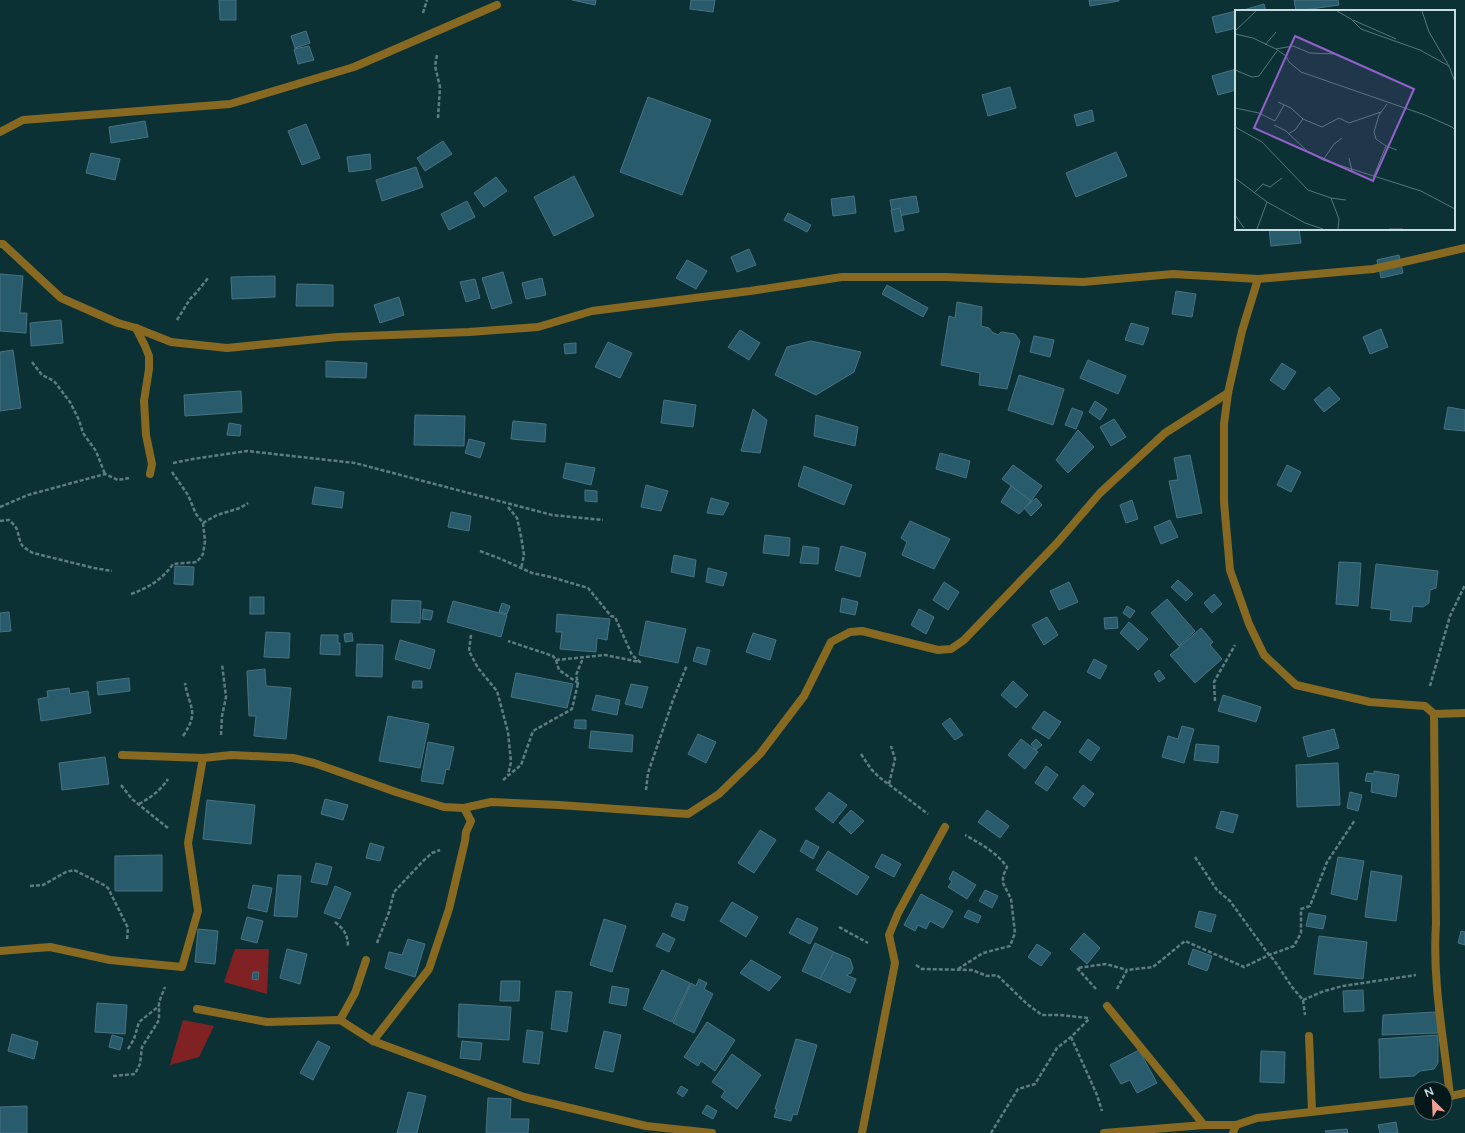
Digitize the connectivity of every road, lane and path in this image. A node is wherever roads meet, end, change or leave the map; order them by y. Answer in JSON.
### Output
{"nodes":[{"id":1,"x":497,"y":5,"type":"dead end"},
{"id":2,"x":432,"y":33,"type":"junction"},
{"id":3,"x":438,"y":118,"type":"dead end"},
{"id":4,"x":0,"y":132,"type":"edge"},
{"id":5,"x":0,"y":244,"type":"edge"},
{"id":6,"x":1465,"y":248,"type":"edge"},
{"id":7,"x":208,"y":278,"type":"dead end"},
{"id":8,"x":1258,"y":279,"type":"junction"},
{"id":9,"x":136,"y":328,"type":"junction"},
{"id":10,"x":166,"y":340,"type":"junction"},
{"id":11,"x":32,"y":362,"type":"dead end"},
{"id":12,"x":1228,"y":393,"type":"junction"},
{"id":13,"x":168,"y":465,"type":"junction"},
{"id":14,"x":104,"y":474,"type":"junction"},
{"id":15,"x":150,"y":474,"type":"junction"},
{"id":16,"x":248,"y":503,"type":"dead end"},
{"id":17,"x":0,"y":507,"type":"edge"},
{"id":18,"x":508,"y":507,"type":"dead end"},
{"id":19,"x":603,"y":520,"type":"dead end"},
{"id":20,"x":0,"y":521,"type":"edge"},
{"id":21,"x":203,"y":523,"type":"junction"},
{"id":22,"x":480,"y":551,"type":"dead end"},
{"id":23,"x":521,"y":569,"type":"junction"},
{"id":24,"x":112,"y":571,"type":"dead end"},
{"id":25,"x":1465,"y":585,"type":"edge"},
{"id":26,"x":131,"y":594,"type":"dead end"},
{"id":27,"x":1249,"y":624,"type":"junction"},
{"id":28,"x":471,"y":635,"type":"dead end"},
{"id":29,"x":508,"y":641,"type":"dead end"},
{"id":30,"x":583,"y":658,"type":"junction"},
{"id":31,"x":556,"y":660,"type":"junction"},
{"id":32,"x":222,"y":664,"type":"dead end"},
{"id":33,"x":687,"y":665,"type":"dead end"},
{"id":34,"x":185,"y":682,"type":"dead end"},
{"id":35,"x":578,"y":683,"type":"junction"},
{"id":36,"x":1215,"y":701,"type":"dead end"},
{"id":37,"x":1425,"y":706,"type":"junction"},
{"id":38,"x":1465,"y":713,"type":"edge"},
{"id":39,"x":1434,"y":714,"type":"junction"},
{"id":40,"x":891,"y":746,"type":"dead end"},
{"id":41,"x":861,"y":754,"type":"dead end"},
{"id":42,"x":122,"y":755,"type":"dead end"},
{"id":43,"x":232,"y":755,"type":"junction"},
{"id":44,"x":181,"y":758,"type":"junction"},
{"id":45,"x":203,"y":758,"type":"junction"},
{"id":46,"x":508,"y":775,"type":"junction"},
{"id":47,"x":889,"y":784,"type":"junction"},
{"id":48,"x":121,"y":785,"type":"dead end"},
{"id":49,"x":491,"y":802,"type":"junction"},
{"id":50,"x":138,"y":804,"type":"junction"},
{"id":51,"x":464,"y":808,"type":"junction"},
{"id":52,"x":645,"y":810,"type":"junction"},
{"id":53,"x":1355,"y":820,"type":"dead end"},
{"id":54,"x":945,"y":827,"type":"junction"},
{"id":55,"x":465,"y":841,"type":"junction"},
{"id":56,"x":188,"y":843,"type":"junction"},
{"id":57,"x":1195,"y":857,"type":"dead end"},
{"id":58,"x":30,"y":886,"type":"dead end"},
{"id":59,"x":0,"y":952,"type":"edge"},
{"id":60,"x":893,"y":952,"type":"junction"},
{"id":61,"x":1269,"y":955,"type":"junction"},
{"id":62,"x":110,"y":960,"type":"junction"},
{"id":63,"x":366,"y":960,"type":"joint"},
{"id":64,"x":174,"y":966,"type":"junction"},
{"id":65,"x":958,"y":969,"type":"junction"},
{"id":66,"x":1127,"y":970,"type":"junction"},
{"id":67,"x":1436,"y":972,"type":"junction"},
{"id":68,"x":1303,"y":1000,"type":"junction"},
{"id":69,"x":159,"y":1005,"type":"junction"},
{"id":70,"x":1107,"y":1006,"type":"junction"},
{"id":71,"x":197,"y":1009,"type":"dead end"},
{"id":72,"x":1089,"y":1018,"type":"junction"},
{"id":73,"x":340,"y":1020,"type":"junction"},
{"id":74,"x":1071,"y":1036,"type":"junction"},
{"id":75,"x":1309,"y":1036,"type":"joint"},
{"id":76,"x":373,"y":1041,"type":"junction"},
{"id":77,"x":128,"y":1049,"type":"dead end"},
{"id":78,"x":113,"y":1076,"type":"dead end"},
{"id":79,"x":1447,"y":1081,"type":"edge"},
{"id":80,"x":1465,"y":1093,"type":"edge"},
{"id":81,"x":1453,"y":1095,"type":"edge"},
{"id":82,"x":1413,"y":1101,"type":"edge"},
{"id":83,"x":1312,"y":1111,"type":"junction"},
{"id":84,"x":1204,"y":1125,"type":"junction"},
{"id":85,"x":1236,"y":1125,"type":"junction"},
{"id":86,"x":712,"y":1133,"type":"edge"},
{"id":87,"x":862,"y":1133,"type":"edge"},
{"id":88,"x":991,"y":1133,"type":"edge"},
{"id":89,"x":1104,"y":1133,"type":"edge"},
{"id":90,"x":1107,"y":1133,"type":"edge"},
{"id":91,"x":1233,"y":1133,"type":"edge"}],
"edges":[{"from":1,"to":2,"type":"street"},
{"from":2,"to":3,"type":"path"},
{"from":2,"to":4,"type":"street"},
{"from":5,"to":9,"type":"street"},
{"from":6,"to":8,"type":"street"},
{"from":7,"to":10,"type":"path"},
{"from":8,"to":10,"type":"street"},
{"from":8,"to":12,"type":"street"},
{"from":9,"to":10,"type":"street"},
{"from":9,"to":15,"type":"street"},
{"from":11,"to":14,"type":"path"},
{"from":12,"to":27,"type":"street"},
{"from":12,"to":52,"type":"street"},
{"from":13,"to":15,"type":"path"},
{"from":13,"to":19,"type":"path"},
{"from":13,"to":21,"type":"path"},
{"from":14,"to":15,"type":"path"},
{"from":14,"to":17,"type":"path"},
{"from":16,"to":21,"type":"path"},
{"from":18,"to":23,"type":"path"},
{"from":20,"to":24,"type":"path"},
{"from":21,"to":26,"type":"path"},
{"from":22,"to":23,"type":"path"},
{"from":23,"to":30,"type":"path"},
{"from":25,"to":37,"type":"path"},
{"from":27,"to":36,"type":"path"},
{"from":27,"to":37,"type":"street"},
{"from":28,"to":46,"type":"path"},
{"from":29,"to":31,"type":"path"},
{"from":30,"to":31,"type":"path"},
{"from":30,"to":35,"type":"path"},
{"from":31,"to":35,"type":"path"},
{"from":32,"to":43,"type":"path"},
{"from":33,"to":52,"type":"path"},
{"from":34,"to":44,"type":"path"},
{"from":35,"to":46,"type":"path"},
{"from":37,"to":39,"type":"street"},
{"from":38,"to":39,"type":"street"},
{"from":39,"to":67,"type":"street"},
{"from":40,"to":47,"type":"path"},
{"from":41,"to":47,"type":"path"},
{"from":42,"to":44,"type":"street"},
{"from":43,"to":45,"type":"street"},
{"from":43,"to":51,"type":"street"},
{"from":44,"to":45,"type":"street"},
{"from":44,"to":50,"type":"path"},
{"from":45,"to":56,"type":"street"},
{"from":46,"to":49,"type":"path"},
{"from":47,"to":54,"type":"path"},
{"from":48,"to":50,"type":"path"},
{"from":49,"to":51,"type":"street"},
{"from":49,"to":52,"type":"street"},
{"from":50,"to":56,"type":"path"},
{"from":51,"to":55,"type":"street"},
{"from":53,"to":61,"type":"path"},
{"from":54,"to":60,"type":"street"},
{"from":54,"to":65,"type":"path"},
{"from":55,"to":63,"type":"path"},
{"from":55,"to":76,"type":"street"},
{"from":56,"to":64,"type":"street"},
{"from":57,"to":61,"type":"path"},
{"from":58,"to":62,"type":"path"},
{"from":59,"to":62,"type":"street"},
{"from":60,"to":65,"type":"path"},
{"from":60,"to":87,"type":"street"},
{"from":61,"to":66,"type":"path"},
{"from":61,"to":68,"type":"path"},
{"from":62,"to":64,"type":"street"},
{"from":63,"to":73,"type":"street"},
{"from":64,"to":69,"type":"path"},
{"from":65,"to":72,"type":"path"},
{"from":66,"to":70,"type":"path"},
{"from":66,"to":70,"type":"path"},
{"from":67,"to":68,"type":"path"},
{"from":67,"to":79,"type":"street"},
{"from":68,"to":75,"type":"path"},
{"from":69,"to":77,"type":"path"},
{"from":69,"to":78,"type":"path"},
{"from":70,"to":72,"type":"path"},
{"from":70,"to":84,"type":"street"},
{"from":71,"to":73,"type":"street"},
{"from":72,"to":74,"type":"path"},
{"from":73,"to":76,"type":"street"},
{"from":74,"to":88,"type":"path"},
{"from":74,"to":90,"type":"path"},
{"from":75,"to":83,"type":"street"},
{"from":76,"to":86,"type":"street"},
{"from":80,"to":81,"type":"street"},
{"from":82,"to":83,"type":"street"},
{"from":83,"to":85,"type":"street"},
{"from":84,"to":85,"type":"street"},
{"from":84,"to":90,"type":"street"},
{"from":85,"to":91,"type":"street"},
{"from":89,"to":90,"type":"street"}]}
